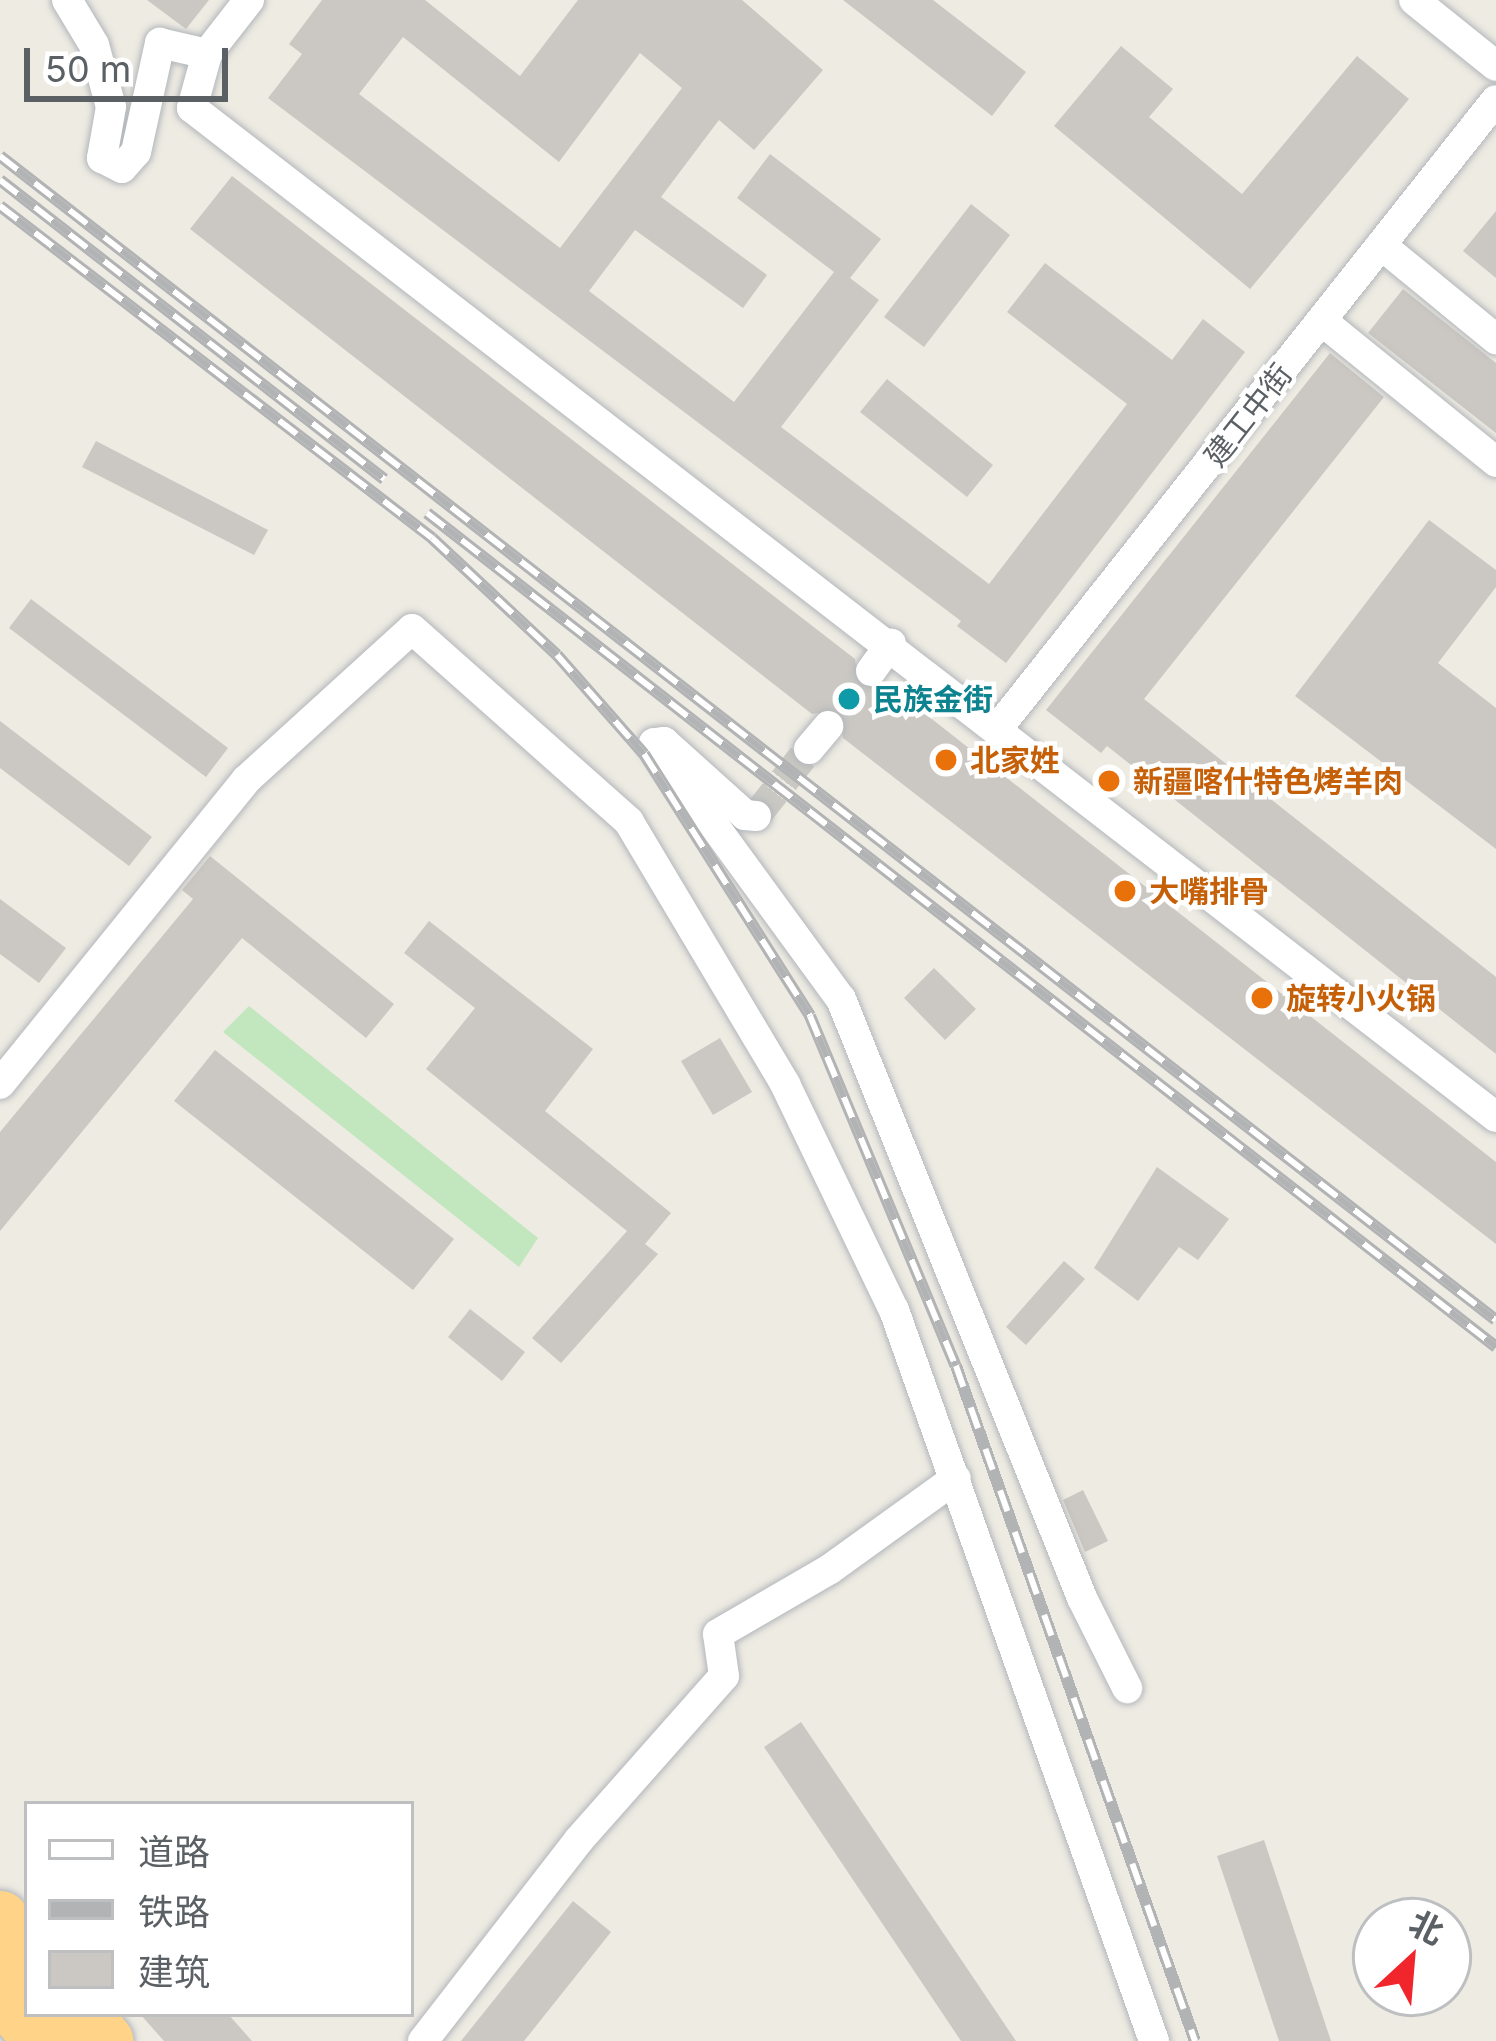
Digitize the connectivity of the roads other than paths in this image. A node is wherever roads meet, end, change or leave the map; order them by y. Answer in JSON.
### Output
{"nodes":[{"id":1,"x":67,"y":0,"type":"edge"},
{"id":2,"x":249,"y":0,"type":"edge"},
{"id":3,"x":1414,"y":0,"type":"edge"},
{"id":4,"x":207,"y":54,"type":"junction"},
{"id":5,"x":1496,"y":66,"type":"edge"},
{"id":6,"x":1496,"y":100,"type":"edge"},
{"id":7,"x":1381,"y":245,"type":"junction"},
{"id":8,"x":1322,"y":321,"type":"junction"},
{"id":9,"x":1496,"y":339,"type":"edge"},
{"id":10,"x":1496,"y":462,"type":"edge"},
{"id":11,"x":891,"y":643,"type":"junction"},
{"id":12,"x":871,"y":671,"type":"tunnel mouth"},
{"id":13,"x":998,"y":728,"type":"junction"},
{"id":14,"x":756,"y":816,"type":"dead end"},
{"id":15,"x":0,"y":1084,"type":"edge"},
{"id":16,"x":1496,"y":1117,"type":"edge"},
{"id":17,"x":956,"y":1478,"type":"junction"},
{"id":18,"x":1127,"y":1688,"type":"dead end"},
{"id":19,"x":0,"y":1919,"type":"edge"},
{"id":20,"x":24,"y":1947,"type":"edge"},
{"id":21,"x":0,"y":1991,"type":"edge"},
{"id":22,"x":85,"y":2017,"type":"edge"},
{"id":23,"x":44,"y":2041,"type":"edge"},
{"id":24,"x":105,"y":2041,"type":"edge"},
{"id":25,"x":423,"y":2041,"type":"edge"},
{"id":26,"x":1154,"y":2041,"type":"edge"}],
"edges":[{"from":1,"to":4,"type":"street"},
{"from":2,"to":4,"type":"street"},
{"from":3,"to":5,"type":"street"},
{"from":4,"to":11,"type":"street"},
{"from":6,"to":7,"type":"street","name":"建工中街"},
{"from":7,"to":8,"type":"street","name":"建工中街"},
{"from":7,"to":9,"type":"street"},
{"from":8,"to":10,"type":"street"},
{"from":8,"to":13,"type":"street","name":"建工中街"},
{"from":11,"to":12,"type":"street"},
{"from":11,"to":13,"type":"street"},
{"from":13,"to":16,"type":"street"},
{"from":14,"to":18,"type":"street"},
{"from":15,"to":17,"type":"street"},
{"from":17,"to":25,"type":"street"},
{"from":17,"to":26,"type":"street"},
{"from":19,"to":20,"type":"highway"},
{"from":21,"to":23,"type":"highway"},
{"from":22,"to":24,"type":"highway"}]}
